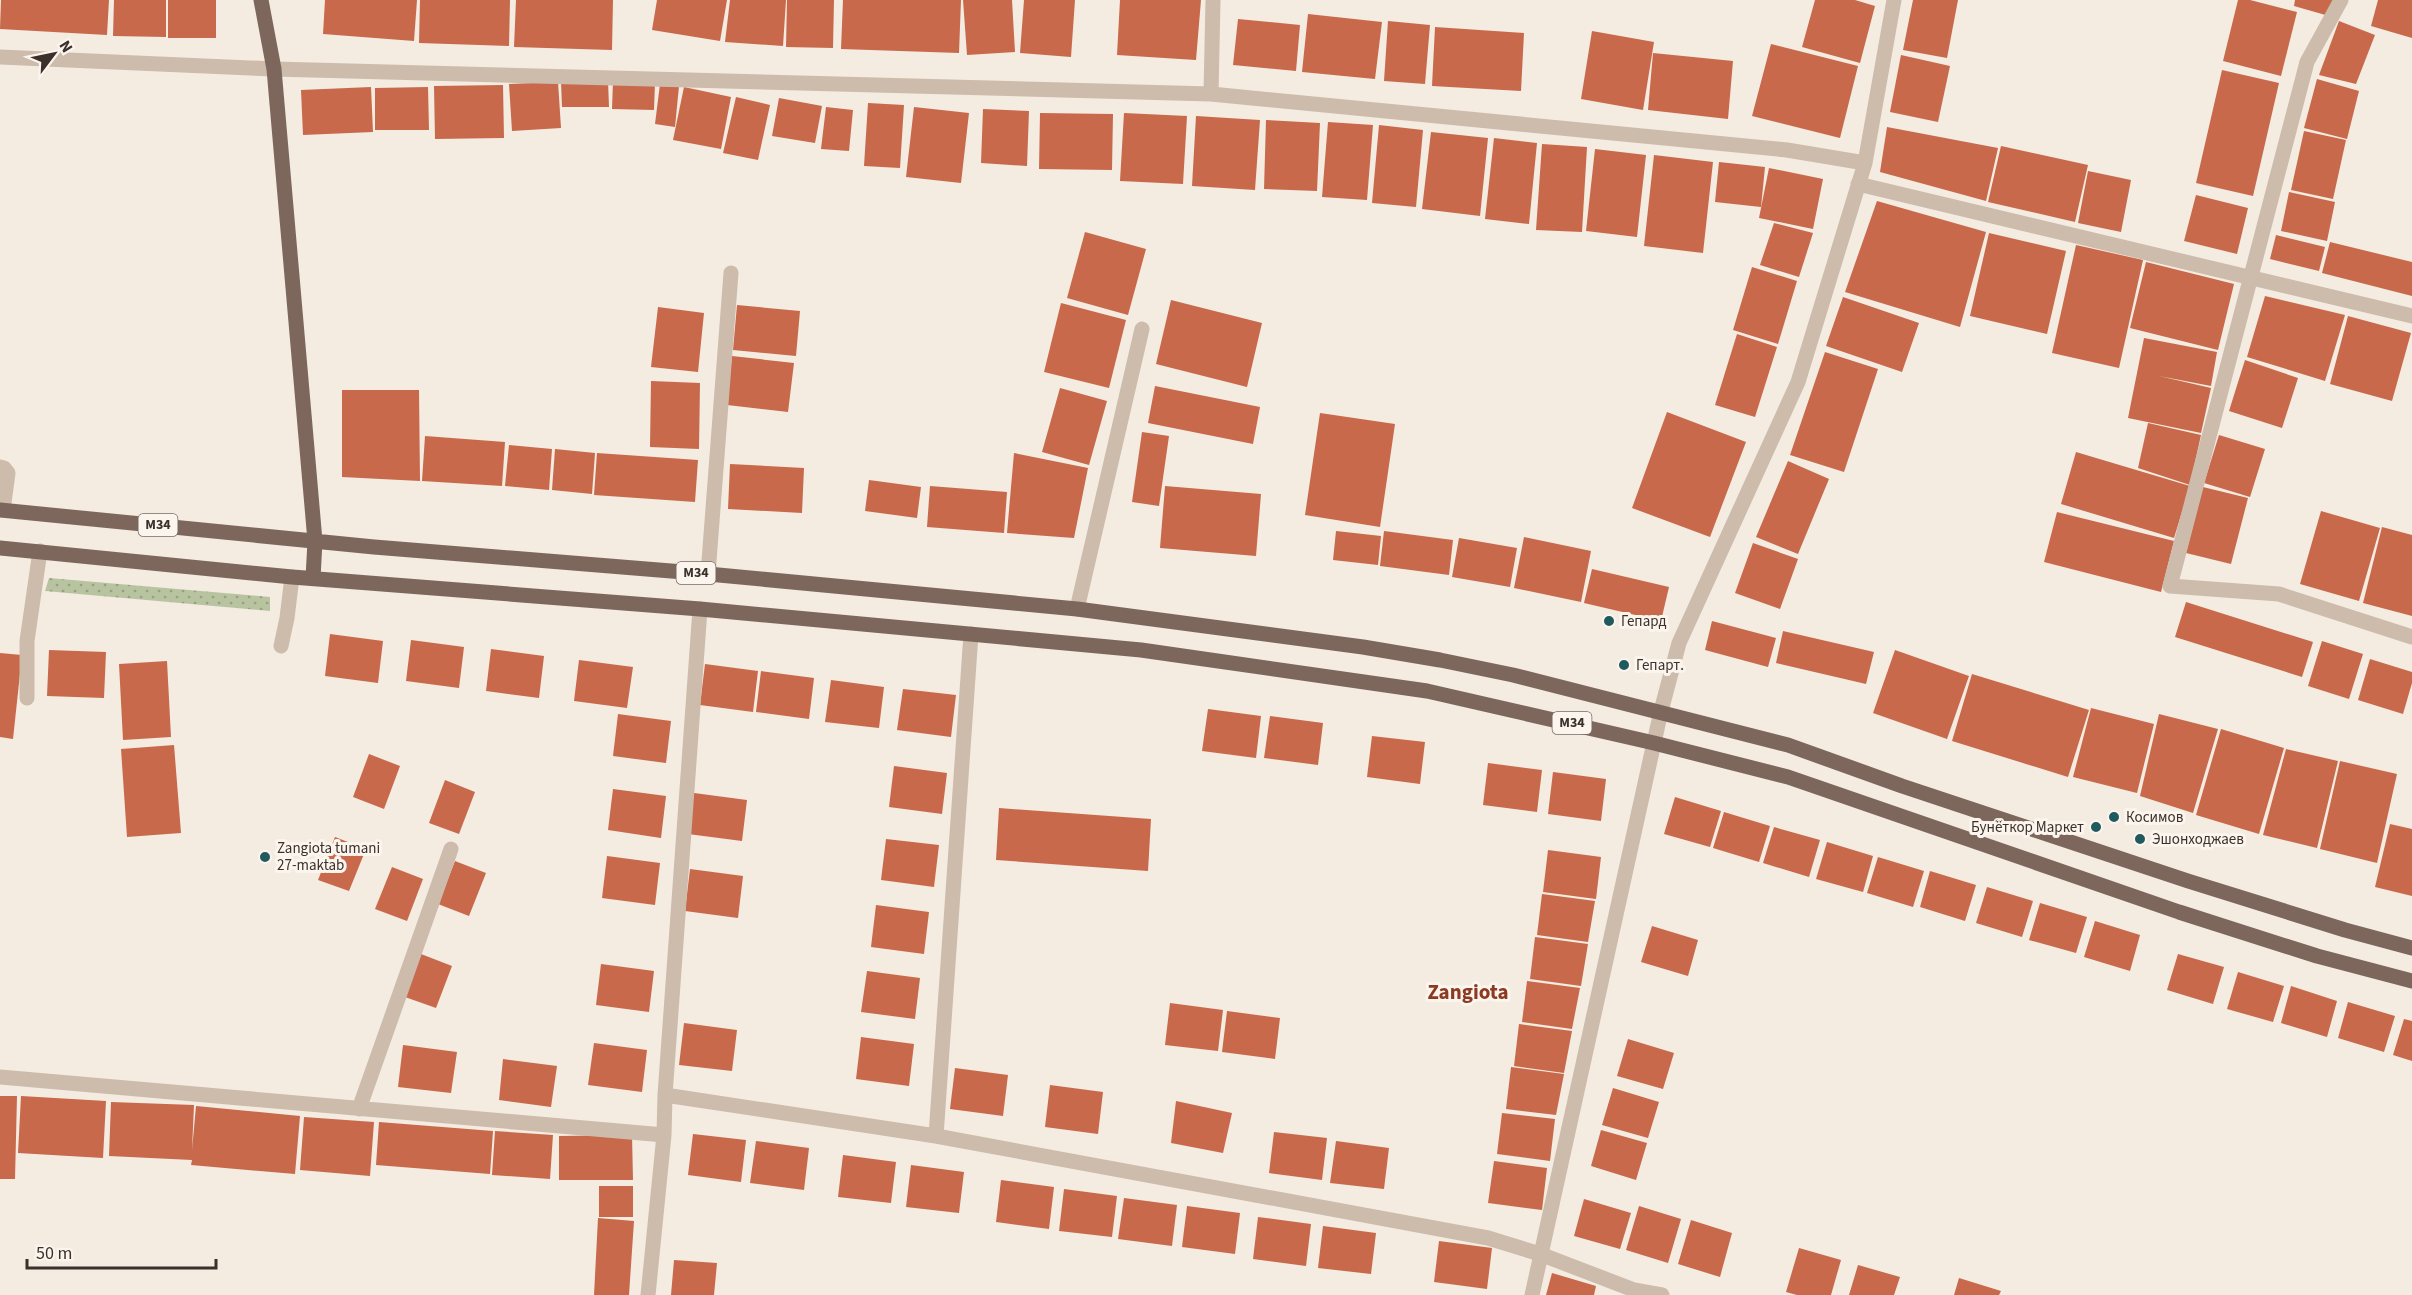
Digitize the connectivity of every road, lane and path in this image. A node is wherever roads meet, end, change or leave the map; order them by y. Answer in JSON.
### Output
{"nodes":[{"id":1,"x":261,"y":0,"type":"edge"},
{"id":2,"x":1212,"y":0,"type":"edge"},
{"id":3,"x":1894,"y":0,"type":"edge"},
{"id":4,"x":2341,"y":0,"type":"edge"},
{"id":5,"x":0,"y":57,"type":"edge"},
{"id":6,"x":274,"y":69,"type":"junction"},
{"id":7,"x":1210,"y":94,"type":"junction"},
{"id":8,"x":1865,"y":163,"type":"junction"},
{"id":9,"x":1858,"y":184,"type":"junction"},
{"id":10,"x":731,"y":273,"type":"dead end"},
{"id":11,"x":2252,"y":278,"type":"junction"},
{"id":12,"x":2412,"y":316,"type":"edge"},
{"id":13,"x":1142,"y":329,"type":"dead end"},
{"id":14,"x":0,"y":467,"type":"edge"},
{"id":15,"x":1,"y":510,"type":"edge"},
{"id":16,"x":315,"y":541,"type":"junction"},
{"id":17,"x":0,"y":548,"type":"edge"},
{"id":18,"x":40,"y":551,"type":"junction"},
{"id":19,"x":708,"y":574,"type":"junction"},
{"id":20,"x":292,"y":577,"type":"junction"},
{"id":21,"x":313,"y":578,"type":"junction"},
{"id":22,"x":700,"y":609,"type":"junction"},
{"id":23,"x":1077,"y":609,"type":"junction"},
{"id":24,"x":971,"y":634,"type":"junction"},
{"id":25,"x":2412,"y":637,"type":"edge"},
{"id":26,"x":281,"y":646,"type":"dead end"},
{"id":27,"x":27,"y":698,"type":"dead end"},
{"id":28,"x":1661,"y":711,"type":"junction"},
{"id":29,"x":1654,"y":743,"type":"junction"},
{"id":30,"x":451,"y":849,"type":"dead end"},
{"id":31,"x":2412,"y":948,"type":"edge"},
{"id":32,"x":2412,"y":981,"type":"edge"},
{"id":33,"x":0,"y":1077,"type":"edge"},
{"id":34,"x":665,"y":1095,"type":"junction"},
{"id":35,"x":359,"y":1109,"type":"junction"},
{"id":36,"x":664,"y":1135,"type":"junction"},
{"id":37,"x":936,"y":1136,"type":"junction"},
{"id":38,"x":1540,"y":1254,"type":"junction"},
{"id":39,"x":648,"y":1295,"type":"edge"},
{"id":40,"x":1532,"y":1295,"type":"edge"},
{"id":41,"x":1662,"y":1295,"type":"edge"}],
"edges":[{"from":1,"to":6,"type":"main road"},
{"from":2,"to":7,"type":"street"},
{"from":3,"to":8,"type":"street"},
{"from":4,"to":11,"type":"street"},
{"from":5,"to":6,"type":"street"},
{"from":6,"to":7,"type":"street"},
{"from":6,"to":16,"type":"main road"},
{"from":7,"to":8,"type":"street"},
{"from":8,"to":9,"type":"street"},
{"from":9,"to":11,"type":"street"},
{"from":9,"to":28,"type":"street"},
{"from":10,"to":19,"type":"street"},
{"from":11,"to":12,"type":"street"},
{"from":11,"to":25,"type":"street"},
{"from":13,"to":23,"type":"street"},
{"from":14,"to":15,"type":"street"},
{"from":15,"to":16,"type":"main road","number":"M34"},
{"from":16,"to":19,"type":"main road","number":"M34"},
{"from":16,"to":21,"type":"main road"},
{"from":17,"to":18,"type":"main road","number":"M34"},
{"from":18,"to":20,"type":"main road","number":"M34"},
{"from":18,"to":27,"type":"street"},
{"from":19,"to":23,"type":"main road","number":"M34"},
{"from":20,"to":21,"type":"main road","number":"M34"},
{"from":20,"to":26,"type":"street"},
{"from":21,"to":22,"type":"main road","number":"M34"},
{"from":22,"to":24,"type":"main road","number":"M34"},
{"from":22,"to":34,"type":"street"},
{"from":23,"to":28,"type":"main road","number":"M34"},
{"from":24,"to":29,"type":"main road","number":"M34"},
{"from":24,"to":37,"type":"street"},
{"from":28,"to":29,"type":"street"},
{"from":28,"to":31,"type":"main road","number":"M34"},
{"from":29,"to":32,"type":"main road","number":"M34"},
{"from":29,"to":38,"type":"street"},
{"from":30,"to":35,"type":"street"},
{"from":33,"to":35,"type":"street"},
{"from":34,"to":36,"type":"street"},
{"from":34,"to":37,"type":"street"},
{"from":35,"to":36,"type":"street"},
{"from":36,"to":39,"type":"street"},
{"from":37,"to":38,"type":"street"},
{"from":38,"to":40,"type":"street"},
{"from":38,"to":41,"type":"street"}]}
